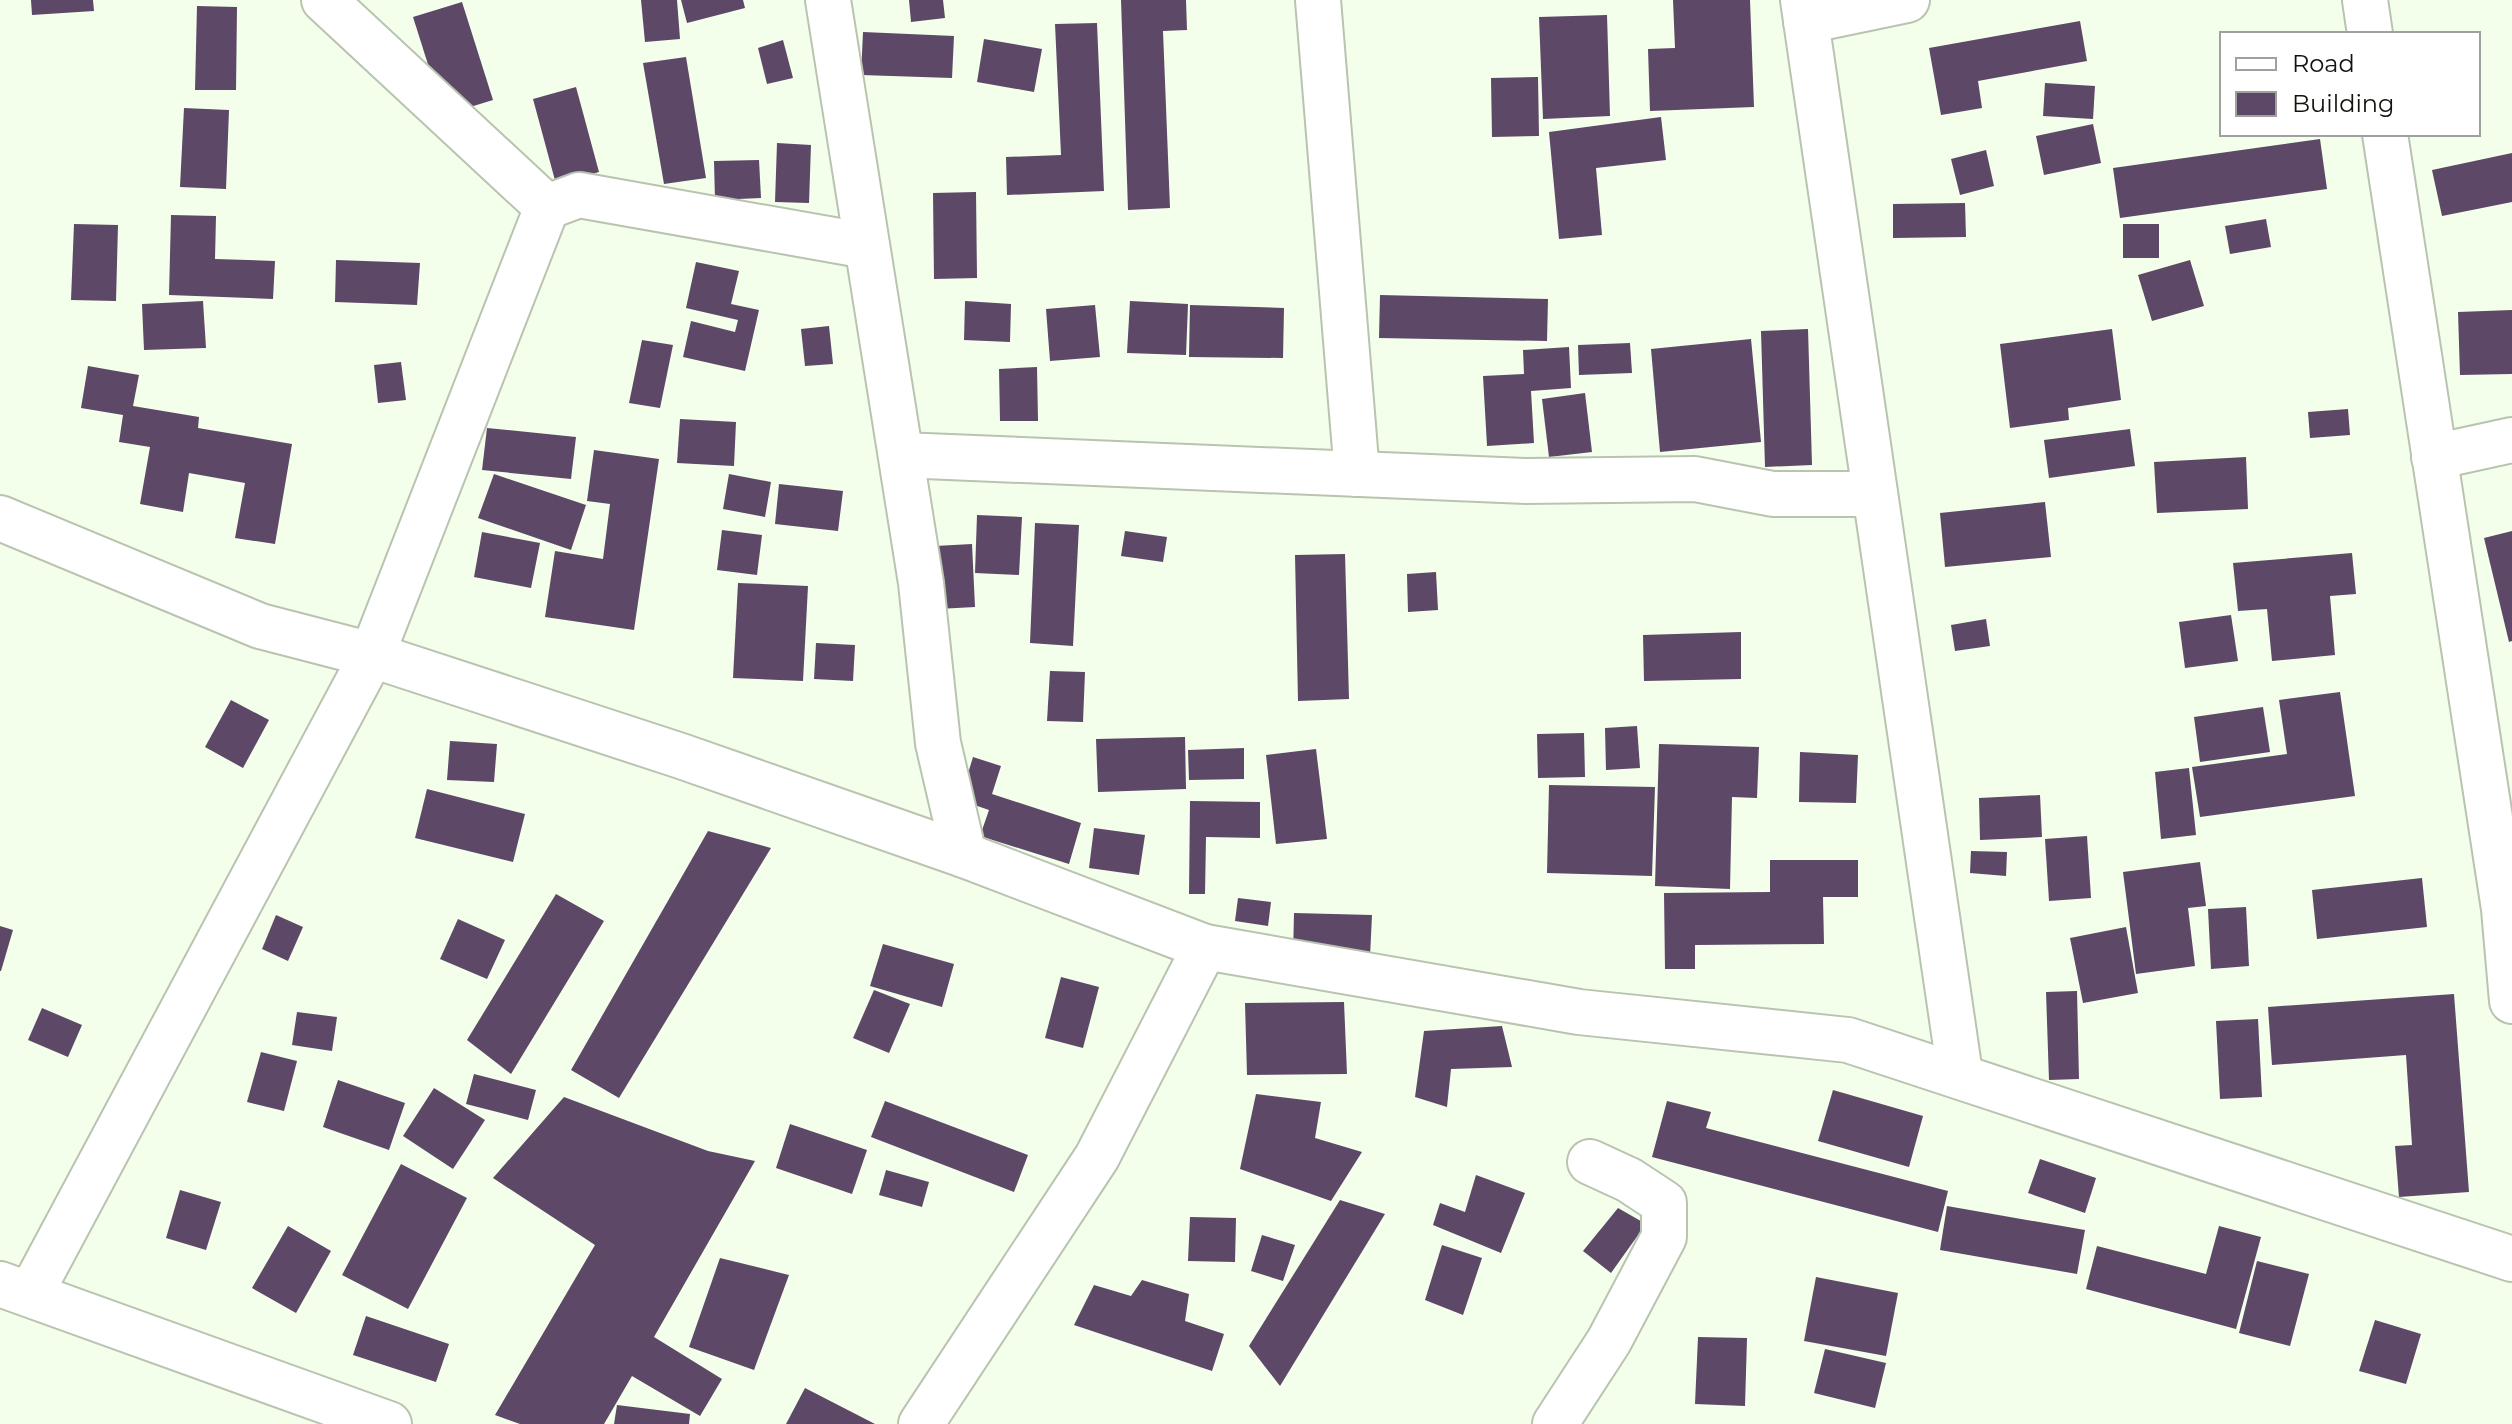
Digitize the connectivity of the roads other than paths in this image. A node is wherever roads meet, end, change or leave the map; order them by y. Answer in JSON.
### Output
{"nodes":[{"id":1,"x":828,"y":0,"type":"edge"},
{"id":2,"x":1318,"y":0,"type":"edge"},
{"id":3,"x":1907,"y":0,"type":"edge"},
{"id":4,"x":2365,"y":0,"type":"edge"},
{"id":5,"x":334,"y":2,"type":"edge"},
{"id":6,"x":1804,"y":10,"type":"edge"},
{"id":7,"x":2370,"y":32,"type":"edge"},
{"id":8,"x":2385,"y":136,"type":"edge"},
{"id":9,"x":547,"y":207,"type":"junction"},
{"id":10,"x":867,"y":246,"type":"junction"},
{"id":11,"x":2512,"y":440,"type":"edge"},
{"id":12,"x":901,"y":455,"type":"junction"},
{"id":13,"x":2434,"y":457,"type":"junction"},
{"id":14,"x":1357,"y":474,"type":"junction"},
{"id":15,"x":1875,"y":494,"type":"junction"},
{"id":16,"x":0,"y":518,"type":"edge"},
{"id":17,"x":372,"y":655,"type":"junction"},
{"id":18,"x":964,"y":855,"type":"junction"},
{"id":19,"x":2508,"y":908,"type":"edge"},
{"id":20,"x":1205,"y":947,"type":"junction"},
{"id":21,"x":2512,"y":1001,"type":"edge"},
{"id":22,"x":1960,"y":1074,"type":"junction"},
{"id":23,"x":1590,"y":1162,"type":"dead end"},
{"id":24,"x":2512,"y":1259,"type":"edge"},
{"id":25,"x":16,"y":1288,"type":"edge"},
{"id":26,"x":389,"y":1424,"type":"edge"},
{"id":27,"x":921,"y":1424,"type":"edge"},
{"id":28,"x":1555,"y":1424,"type":"edge"}],
"edges":[{"from":1,"to":10,"type":"street"},
{"from":2,"to":14,"type":"street"},
{"from":3,"to":6,"type":"street"},
{"from":4,"to":7,"type":"street"},
{"from":5,"to":9,"type":"street"},
{"from":6,"to":15,"type":"street"},
{"from":8,"to":13,"type":"street"},
{"from":9,"to":10,"type":"street"},
{"from":9,"to":17,"type":"street"},
{"from":10,"to":12,"type":"street"},
{"from":11,"to":13,"type":"street"},
{"from":12,"to":14,"type":"street"},
{"from":12,"to":18,"type":"street"},
{"from":13,"to":19,"type":"street"},
{"from":14,"to":15,"type":"street"},
{"from":15,"to":22,"type":"street"},
{"from":16,"to":17,"type":"street"},
{"from":17,"to":18,"type":"street"},
{"from":17,"to":25,"type":"street"},
{"from":18,"to":20,"type":"street"},
{"from":19,"to":21,"type":"street"},
{"from":20,"to":22,"type":"street"},
{"from":20,"to":27,"type":"street"},
{"from":22,"to":24,"type":"street"},
{"from":23,"to":28,"type":"street"},
{"from":25,"to":26,"type":"street"}]}
